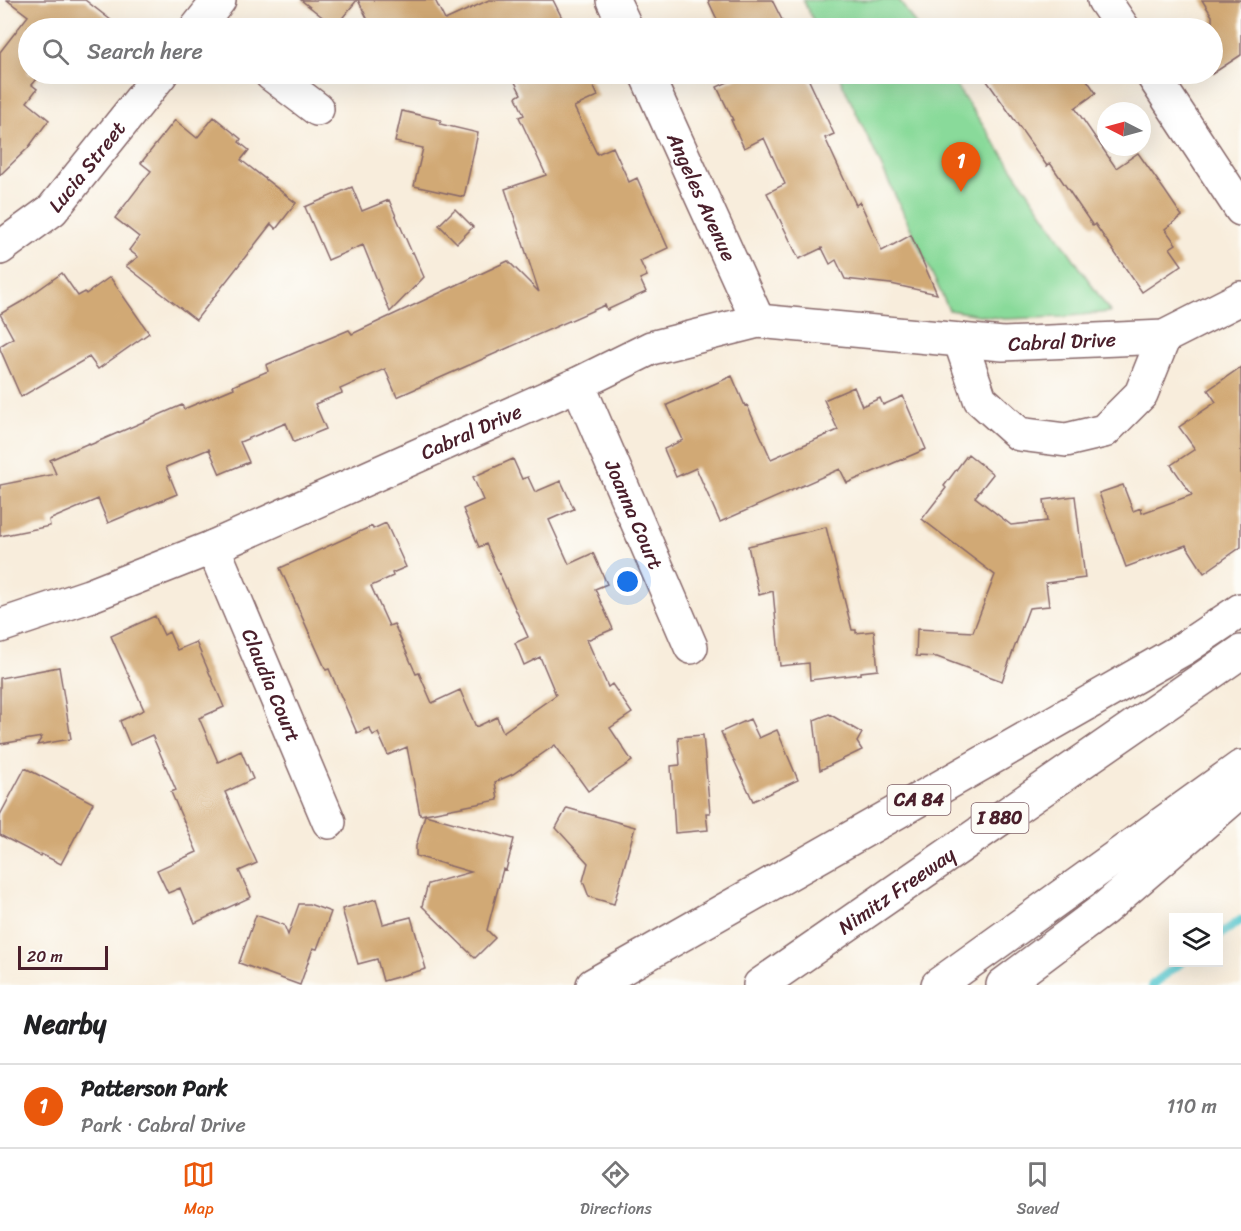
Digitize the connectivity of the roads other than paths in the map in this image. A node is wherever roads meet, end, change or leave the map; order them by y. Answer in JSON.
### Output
{"nodes":[{"id":1,"x":613,"y":0,"type":"edge"},
{"id":2,"x":1104,"y":0,"type":"edge"},
{"id":3,"x":621,"y":18,"type":"edge"},
{"id":4,"x":1116,"y":18,"type":"edge"},
{"id":5,"x":153,"y":84,"type":"edge"},
{"id":6,"x":284,"y":84,"type":"edge"},
{"id":7,"x":651,"y":84,"type":"edge"},
{"id":8,"x":1159,"y":84,"type":"edge"},
{"id":9,"x":317,"y":110,"type":"dead end"},
{"id":10,"x":1241,"y":209,"type":"edge"},
{"id":11,"x":0,"y":248,"type":"edge"},
{"id":12,"x":1241,"y":298,"type":"edge"},
{"id":13,"x":758,"y":321,"type":"junction"},
{"id":14,"x":1164,"y":337,"type":"junction"},
{"id":15,"x":960,"y":340,"type":"junction"},
{"id":16,"x":578,"y":384,"type":"junction"},
{"id":17,"x":213,"y":547,"type":"junction"},
{"id":18,"x":1241,"y":610,"type":"edge"},
{"id":19,"x":0,"y":626,"type":"edge"},
{"id":20,"x":691,"y":648,"type":"dead end"},
{"id":21,"x":1241,"y":652,"type":"edge"},
{"id":22,"x":1241,"y":767,"type":"edge"},
{"id":23,"x":1241,"y":791,"type":"edge"},
{"id":24,"x":329,"y":822,"type":"dead end"},
{"id":25,"x":593,"y":985,"type":"edge"},
{"id":26,"x":760,"y":985,"type":"edge"},
{"id":27,"x":938,"y":985,"type":"edge"},
{"id":28,"x":1003,"y":985,"type":"edge"}],
"edges":[{"from":1,"to":3,"type":"main road"},
{"from":2,"to":4,"type":"main road"},
{"from":5,"to":11,"type":"main road","name":"Lucia Street"},
{"from":6,"to":9,"type":"main road"},
{"from":7,"to":13,"type":"main road","name":"Angeles Avenue"},
{"from":8,"to":10,"type":"main road"},
{"from":12,"to":14,"type":"main road","name":"Cabral Drive"},
{"from":13,"to":15,"type":"main road","name":"Cabral Drive"},
{"from":13,"to":16,"type":"main road","name":"Cabral Drive"},
{"from":14,"to":15,"type":"main road","name":"Cabral Drive"},
{"from":14,"to":15,"type":"main road"},
{"from":16,"to":17,"type":"main road","name":"Cabral Drive"},
{"from":16,"to":20,"type":"main road","name":"Joanna Court"},
{"from":17,"to":19,"type":"main road","name":"Cabral Drive"},
{"from":17,"to":24,"type":"main road","name":"Claudia Court"},
{"from":18,"to":25,"type":"main road","number":"CA 84"},
{"from":21,"to":26,"type":"main road","name":"Nimitz Freeway","number":"I 880"},
{"from":22,"to":27,"type":"main road"},
{"from":23,"to":28,"type":"main road"}]}
